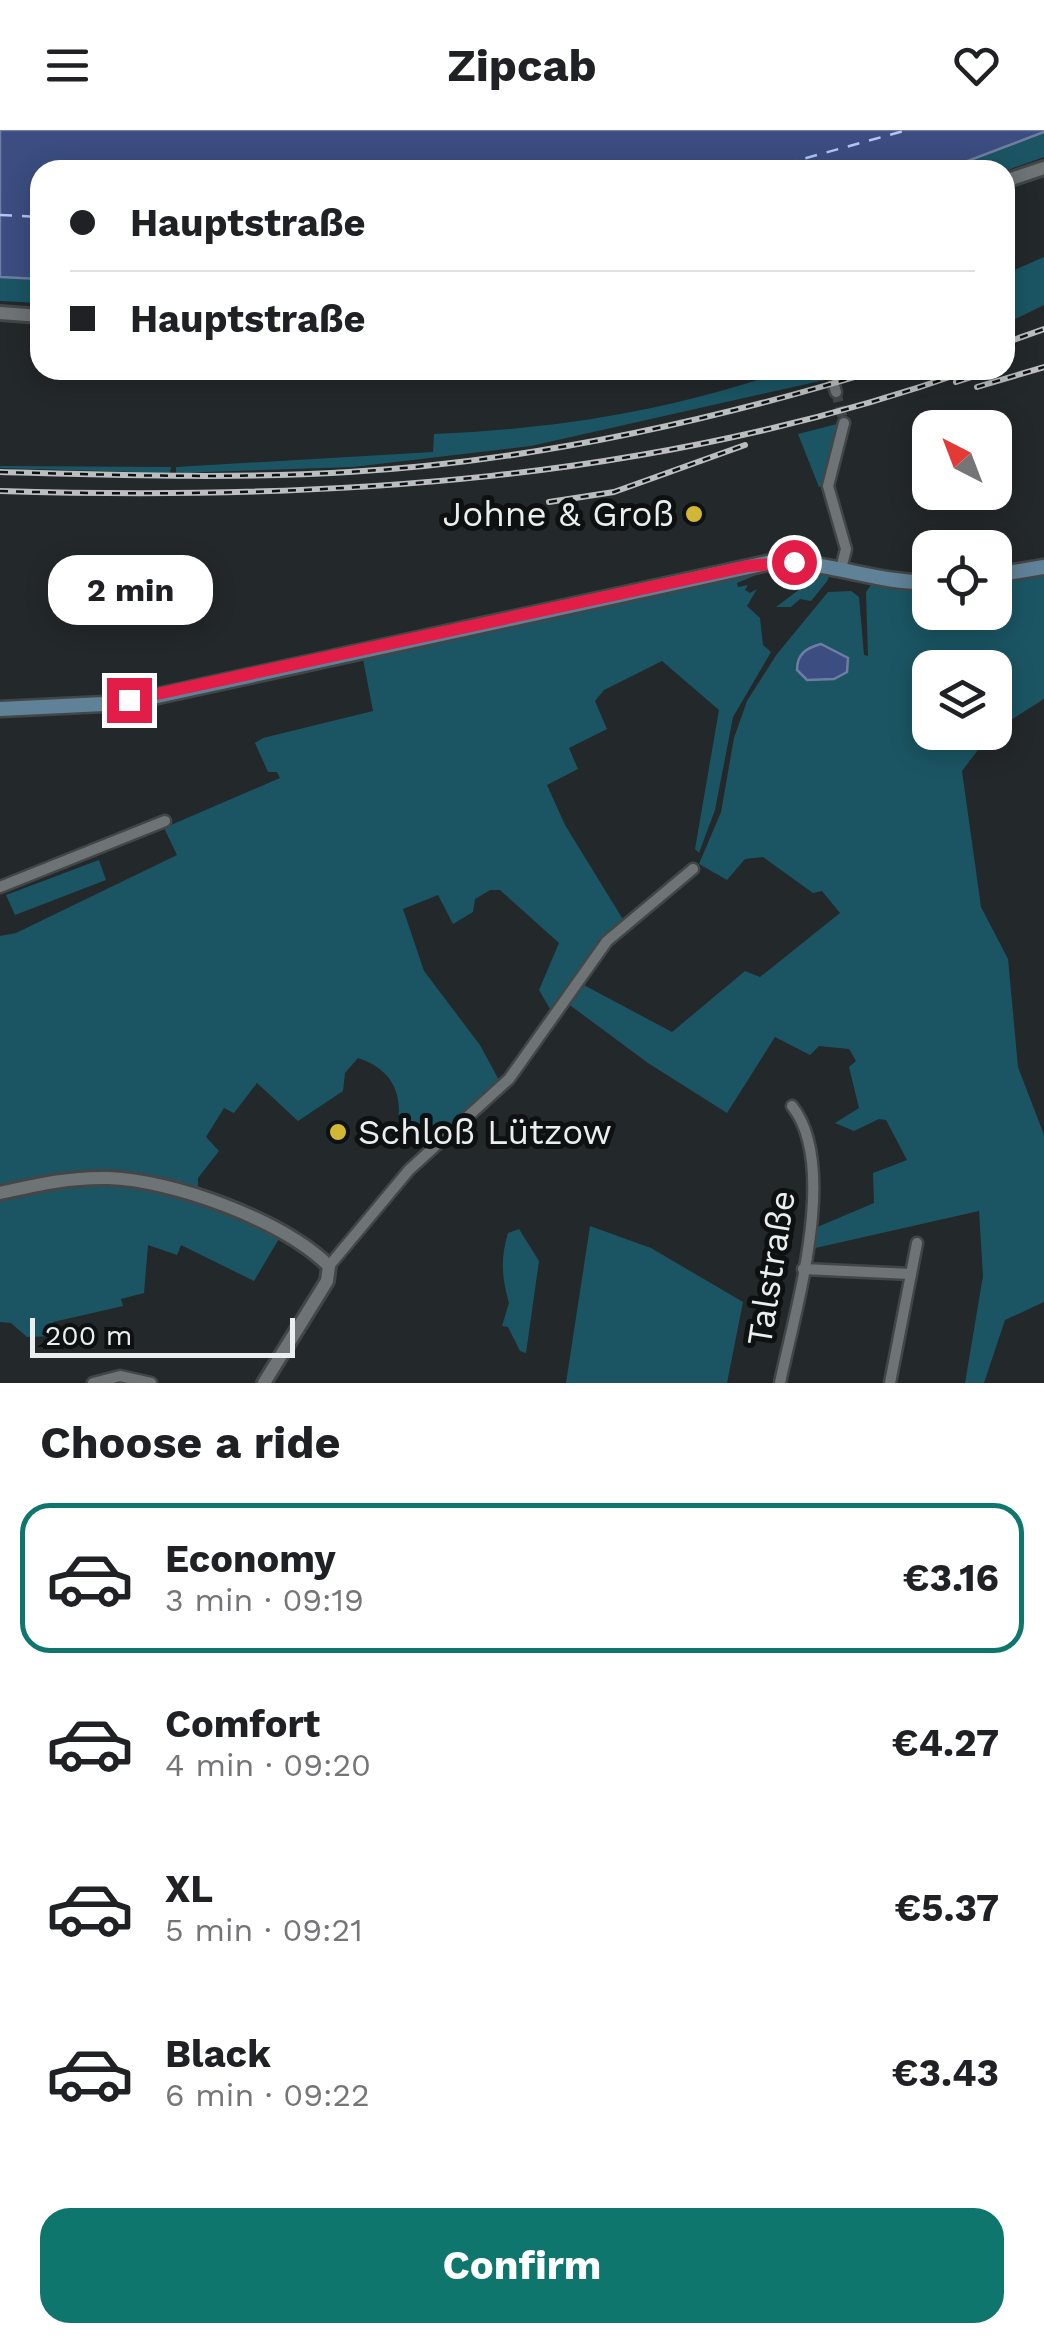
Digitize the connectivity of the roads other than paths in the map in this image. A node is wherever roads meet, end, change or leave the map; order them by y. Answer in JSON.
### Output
{"nodes":[{"id":1,"x":1044,"y":168,"type":"edge"},
{"id":2,"x":1015,"y":178,"type":"edge"},
{"id":3,"x":0,"y":313,"type":"edge"},
{"id":4,"x":30,"y":315,"type":"edge"},
{"id":5,"x":844,"y":423,"type":"tunnel mouth"},
{"id":6,"x":841,"y":568,"type":"junction"},
{"id":7,"x":1044,"y":568,"type":"edge"},
{"id":8,"x":1012,"y":573,"type":"edge"},
{"id":9,"x":912,"y":582,"type":"edge"},
{"id":10,"x":0,"y":710,"type":"edge"},
{"id":11,"x":166,"y":822,"type":"dead end"},
{"id":12,"x":693,"y":869,"type":"dead end"},
{"id":13,"x":0,"y":887,"type":"edge"},
{"id":14,"x":792,"y":1106,"type":"dead end"},
{"id":15,"x":0,"y":1193,"type":"edge"},
{"id":16,"x":917,"y":1243,"type":"dead end"},
{"id":17,"x":329,"y":1269,"type":"junction"},
{"id":18,"x":803,"y":1269,"type":"junction"},
{"id":19,"x":911,"y":1274,"type":"junction"},
{"id":20,"x":93,"y":1383,"type":"edge"},
{"id":21,"x":151,"y":1383,"type":"edge"},
{"id":22,"x":264,"y":1383,"type":"edge"},
{"id":23,"x":780,"y":1383,"type":"edge"},
{"id":24,"x":890,"y":1383,"type":"edge"}],
"edges":[{"from":1,"to":2,"type":"street"},
{"from":3,"to":4,"type":"street"},
{"from":5,"to":6,"type":"street"},
{"from":6,"to":9,"type":"main road"},
{"from":6,"to":10,"type":"main road"},
{"from":7,"to":8,"type":"main road"},
{"from":11,"to":13,"type":"street"},
{"from":12,"to":17,"type":"street"},
{"from":14,"to":18,"type":"street","name":"Talstraße"},
{"from":15,"to":17,"type":"street"},
{"from":16,"to":19,"type":"street"},
{"from":17,"to":22,"type":"street"},
{"from":18,"to":19,"type":"street"},
{"from":18,"to":23,"type":"street","name":"Talstraße"},
{"from":19,"to":24,"type":"street"},
{"from":20,"to":21,"type":"street"}]}
